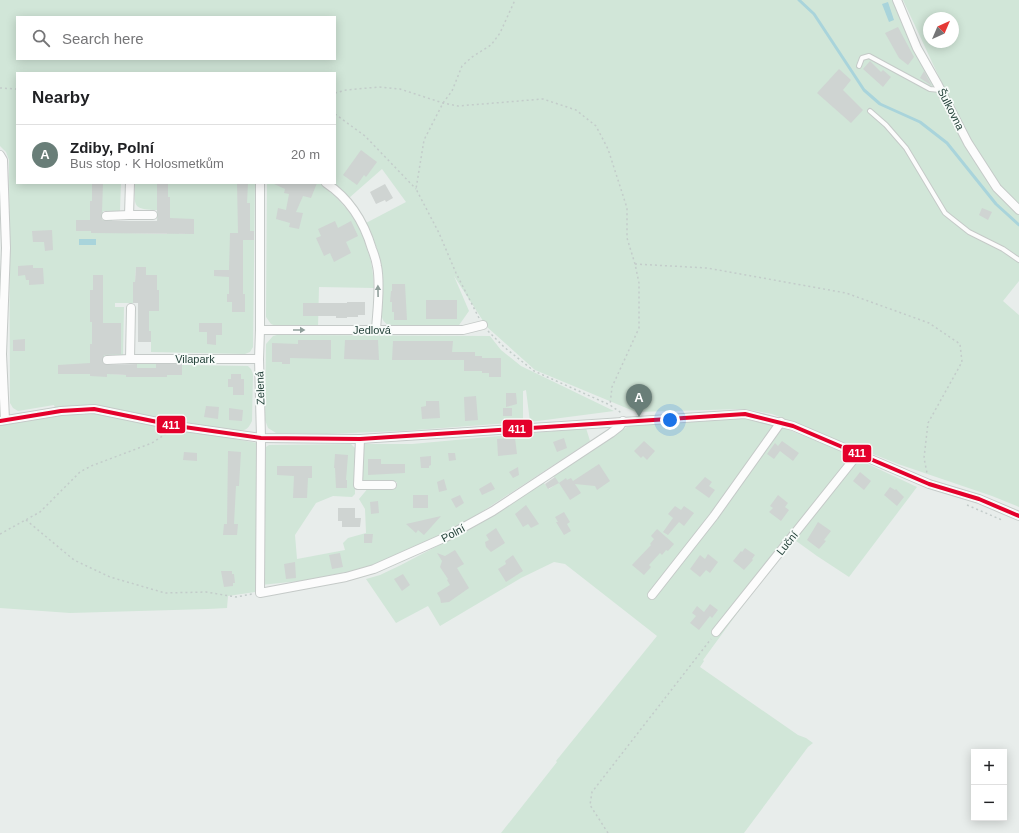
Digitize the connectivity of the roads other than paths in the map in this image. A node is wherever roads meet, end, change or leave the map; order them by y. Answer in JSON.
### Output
{"nodes":[{"id":1,"x":897,"y":0,"type":"edge"},
{"id":2,"x":859,"y":66,"type":"dead end"},
{"id":3,"x":941,"y":90,"type":"junction"},
{"id":4,"x":870,"y":111,"type":"dead end"},
{"id":5,"x":0,"y":155,"type":"edge"},
{"id":6,"x":130,"y":184,"type":"edge"},
{"id":7,"x":260,"y":184,"type":"edge"},
{"id":8,"x":327,"y":184,"type":"edge"},
{"id":9,"x":1019,"y":210,"type":"edge"},
{"id":10,"x":129,"y":215,"type":"junction"},
{"id":11,"x":153,"y":215,"type":"dead end"},
{"id":12,"x":106,"y":216,"type":"dead end"},
{"id":13,"x":3,"y":248,"type":"edge"},
{"id":14,"x":1019,"y":260,"type":"edge"},
{"id":15,"x":131,"y":308,"type":"dead end"},
{"id":16,"x":483,"y":325,"type":"road end"},
{"id":17,"x":260,"y":330,"type":"junction"},
{"id":18,"x":376,"y":330,"type":"junction"},
{"id":19,"x":1,"y":354,"type":"edge"},
{"id":20,"x":130,"y":359,"type":"junction"},
{"id":21,"x":258,"y":359,"type":"junction"},
{"id":22,"x":107,"y":360,"type":"dead end"},
{"id":23,"x":3,"y":420,"type":"edge"},
{"id":24,"x":623,"y":421,"type":"junction"},
{"id":25,"x":781,"y":422,"type":"junction"},
{"id":26,"x":261,"y":438,"type":"junction"},
{"id":27,"x":360,"y":439,"type":"junction"},
{"id":28,"x":858,"y":454,"type":"junction"},
{"id":29,"x":392,"y":485,"type":"dead end"},
{"id":30,"x":1019,"y":516,"type":"edge"},
{"id":31,"x":260,"y":593,"type":"joint"},
{"id":32,"x":652,"y":595,"type":"dead end"},
{"id":33,"x":716,"y":632,"type":"road end"}],
"edges":[{"from":1,"to":3,"type":"street","name":"Šulkovna"},
{"from":2,"to":3,"type":"lane"},
{"from":3,"to":9,"type":"street","name":"Šulkovna"},
{"from":4,"to":14,"type":"lane"},
{"from":5,"to":13,"type":"street"},
{"from":6,"to":10,"type":"street"},
{"from":7,"to":17,"type":"street","name":"Zelená"},
{"from":18,"to":8,"type":"street","one_way":true},
{"from":10,"to":11,"type":"street"},
{"from":10,"to":12,"type":"street"},
{"from":13,"to":19,"type":"street"},
{"from":15,"to":20,"type":"street"},
{"from":16,"to":18,"type":"street","name":"Jedlová"},
{"from":17,"to":18,"type":"street","name":"Jedlová","one_way":true},
{"from":17,"to":21,"type":"street","name":"Zelená"},
{"from":19,"to":23,"type":"street"},
{"from":20,"to":21,"type":"street","name":"Vilapark"},
{"from":20,"to":22,"type":"street","name":"Vilapark"},
{"from":21,"to":26,"type":"street","name":"Zelená"},
{"from":23,"to":26,"type":"street"},
{"from":24,"to":25,"type":"street"},
{"from":24,"to":27,"type":"street"},
{"from":24,"to":31,"type":"street","name":"Polní"},
{"from":25,"to":28,"type":"street"},
{"from":25,"to":32,"type":"street"},
{"from":26,"to":27,"type":"street"},
{"from":26,"to":31,"type":"street","name":"Zelená"},
{"from":27,"to":29,"type":"street"},
{"from":28,"to":30,"type":"street"},
{"from":28,"to":33,"type":"street","name":"Luční"}]}
